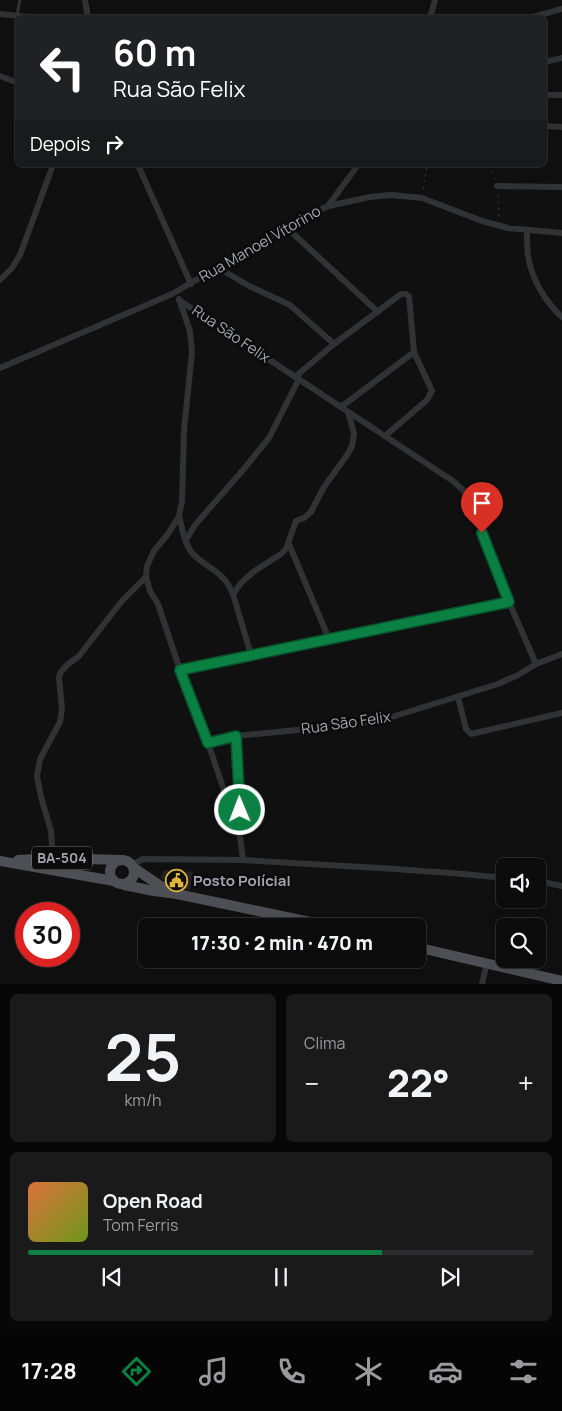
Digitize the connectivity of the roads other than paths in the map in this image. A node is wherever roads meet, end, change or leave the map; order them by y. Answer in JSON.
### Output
{"nodes":[{"id":1,"x":20,"y":0,"type":"edge"},
{"id":2,"x":85,"y":0,"type":"edge"},
{"id":3,"x":435,"y":0,"type":"edge"},
{"id":4,"x":562,"y":8,"type":"edge"},
{"id":5,"x":0,"y":14,"type":"edge"},
{"id":6,"x":16,"y":15,"type":"edge"},
{"id":7,"x":88,"y":15,"type":"edge"},
{"id":8,"x":431,"y":15,"type":"edge"},
{"id":9,"x":539,"y":15,"type":"edge"},
{"id":10,"x":15,"y":16,"type":"edge"},
{"id":11,"x":562,"y":58,"type":"edge"},
{"id":12,"x":547,"y":62,"type":"edge"},
{"id":13,"x":0,"y":76,"type":"edge"},
{"id":14,"x":15,"y":82,"type":"edge"},
{"id":15,"x":547,"y":95,"type":"edge"},
{"id":16,"x":562,"y":95,"type":"edge"},
{"id":17,"x":547,"y":126,"type":"edge"},
{"id":18,"x":562,"y":127,"type":"edge"},
{"id":19,"x":52,"y":167,"type":"edge"},
{"id":20,"x":139,"y":167,"type":"edge"},
{"id":21,"x":357,"y":167,"type":"edge"},
{"id":22,"x":497,"y":186,"type":"road end"},
{"id":23,"x":562,"y":187,"type":"edge"},
{"id":24,"x":328,"y":206,"type":"junction"},
{"id":25,"x":286,"y":227,"type":"junction"},
{"id":26,"x":527,"y":230,"type":"junction"},
{"id":27,"x":562,"y":232,"type":"edge"},
{"id":28,"x":217,"y":267,"type":"junction"},
{"id":29,"x":0,"y":280,"type":"edge"},
{"id":30,"x":191,"y":284,"type":"junction"},
{"id":31,"x":172,"y":294,"type":"junction"},
{"id":32,"x":178,"y":299,"type":"junction"},
{"id":33,"x":378,"y":312,"type":"junction"},
{"id":34,"x":562,"y":317,"type":"edge"},
{"id":35,"x":334,"y":344,"type":"junction"},
{"id":36,"x":414,"y":352,"type":"junction"},
{"id":37,"x":0,"y":368,"type":"edge"},
{"id":38,"x":297,"y":378,"type":"junction"},
{"id":39,"x":340,"y":407,"type":"junction"},
{"id":40,"x":348,"y":412,"type":"junction"},
{"id":41,"x":385,"y":436,"type":"junction"},
{"id":42,"x":179,"y":516,"type":"junction"},
{"id":43,"x":186,"y":540,"type":"junction"},
{"id":44,"x":288,"y":544,"type":"junction"},
{"id":45,"x":146,"y":577,"type":"junction"},
{"id":46,"x":233,"y":594,"type":"junction"},
{"id":47,"x":509,"y":602,"type":"junction"},
{"id":48,"x":329,"y":639,"type":"junction"},
{"id":49,"x":562,"y":654,"type":"edge"},
{"id":50,"x":252,"y":655,"type":"junction"},
{"id":51,"x":536,"y":664,"type":"junction"},
{"id":52,"x":180,"y":670,"type":"junction"},
{"id":53,"x":458,"y":697,"type":"junction"},
{"id":54,"x":562,"y":713,"type":"edge"},
{"id":55,"x":236,"y":736,"type":"junction"},
{"id":56,"x":208,"y":743,"type":"junction"},
{"id":57,"x":238,"y":822,"type":"junction"},
{"id":58,"x":53,"y":858,"type":"junction"},
{"id":59,"x":120,"y":860,"type":"junction"},
{"id":60,"x":243,"y":860,"type":"junction"},
{"id":61,"x":2,"y":861,"type":"edge"},
{"id":62,"x":133,"y":866,"type":"junction"},
{"id":63,"x":496,"y":877,"type":"edge"},
{"id":64,"x":119,"y":883,"type":"junction"},
{"id":65,"x":546,"y":883,"type":"edge"},
{"id":66,"x":562,"y":886,"type":"edge"},
{"id":67,"x":177,"y":894,"type":"junction"},
{"id":68,"x":291,"y":918,"type":"edge"},
{"id":69,"x":426,"y":949,"type":"edge"},
{"id":70,"x":487,"y":963,"type":"junction"},
{"id":71,"x":562,"y":981,"type":"edge"},
{"id":72,"x":482,"y":984,"type":"edge"}],
"edges":[{"from":1,"to":6,"type":"lane"},
{"from":2,"to":7,"type":"street"},
{"from":3,"to":8,"type":"street"},
{"from":4,"to":9,"type":"street"},
{"from":5,"to":10,"type":"street"},
{"from":11,"to":12,"type":"street"},
{"from":13,"to":14,"type":"street"},
{"from":15,"to":16,"type":"street"},
{"from":17,"to":18,"type":"street"},
{"from":19,"to":29,"type":"street"},
{"from":20,"to":30,"type":"street"},
{"from":21,"to":24,"type":"street"},
{"from":22,"to":23,"type":"street"},
{"from":24,"to":25,"type":"street","name":"Rua Manoel Vitorino"},
{"from":24,"to":26,"type":"street","name":"Rua Manoel Vitorino"},
{"from":25,"to":28,"type":"street","name":"Rua Manoel Vitorino"},
{"from":25,"to":33,"type":"street"},
{"from":26,"to":27,"type":"street","name":"Rua Manoel Vitorino"},
{"from":26,"to":34,"type":"street"},
{"from":28,"to":30,"type":"street","name":"Rua Manoel Vitorino"},
{"from":28,"to":35,"type":"street"},
{"from":30,"to":31,"type":"street","name":"Rua Manoel Vitorino"},
{"from":31,"to":32,"type":"street","name":"Rua São Felix"},
{"from":31,"to":37,"type":"street","name":"Rua Manoel Vitorino"},
{"from":32,"to":38,"type":"street","name":"Rua São Felix"},
{"from":32,"to":42,"type":"street"},
{"from":33,"to":35,"type":"street"},
{"from":33,"to":36,"type":"street"},
{"from":35,"to":38,"type":"street"},
{"from":36,"to":39,"type":"street"},
{"from":36,"to":41,"type":"street"},
{"from":38,"to":39,"type":"street","name":"Rua São Felix"},
{"from":38,"to":43,"type":"street"},
{"from":39,"to":40,"type":"street","name":"Rua São Felix"},
{"from":40,"to":41,"type":"street","name":"Rua São Felix"},
{"from":40,"to":44,"type":"street"},
{"from":41,"to":47,"type":"street","name":"Rua São Felix"},
{"from":42,"to":43,"type":"street"},
{"from":42,"to":45,"type":"street"},
{"from":43,"to":46,"type":"street"},
{"from":44,"to":46,"type":"street"},
{"from":44,"to":48,"type":"street"},
{"from":45,"to":52,"type":"street"},
{"from":45,"to":58,"type":"street"},
{"from":46,"to":50,"type":"street"},
{"from":47,"to":48,"type":"street"},
{"from":47,"to":51,"type":"street","name":"Rua São Felix"},
{"from":48,"to":50,"type":"street"},
{"from":49,"to":51,"type":"street","name":"Rua São Felix"},
{"from":50,"to":52,"type":"street"},
{"from":51,"to":53,"type":"street","name":"Rua São Felix"},
{"from":52,"to":56,"type":"street"},
{"from":53,"to":54,"type":"street"},
{"from":53,"to":55,"type":"street","name":"Rua São Felix"},
{"from":55,"to":56,"type":"street","name":"Rua São Felix"},
{"from":55,"to":57,"type":"street"},
{"from":56,"to":57,"type":"street"},
{"from":57,"to":60,"type":"street"},
{"from":58,"to":59,"type":"main road","number":"BA-504"},
{"from":58,"to":61,"type":"main road","number":"BA-504"},
{"from":59,"to":62,"type":"main road","number":"BA-504"},
{"from":59,"to":64,"type":"main road","number":"BA-504"},
{"from":60,"to":62,"type":"street"},
{"from":60,"to":63,"type":"street"},
{"from":61,"to":64,"type":"main road","number":"BA-504"},
{"from":62,"to":64,"type":"main road"},
{"from":62,"to":67,"type":"main road","number":"BA-504"},
{"from":64,"to":67,"type":"main road","number":"BA-504"},
{"from":65,"to":66,"type":"street"},
{"from":67,"to":68,"type":"main road","number":"BA-504"},
{"from":69,"to":70,"type":"main road"},
{"from":70,"to":71,"type":"main road"},
{"from":70,"to":72,"type":"street"}]}
